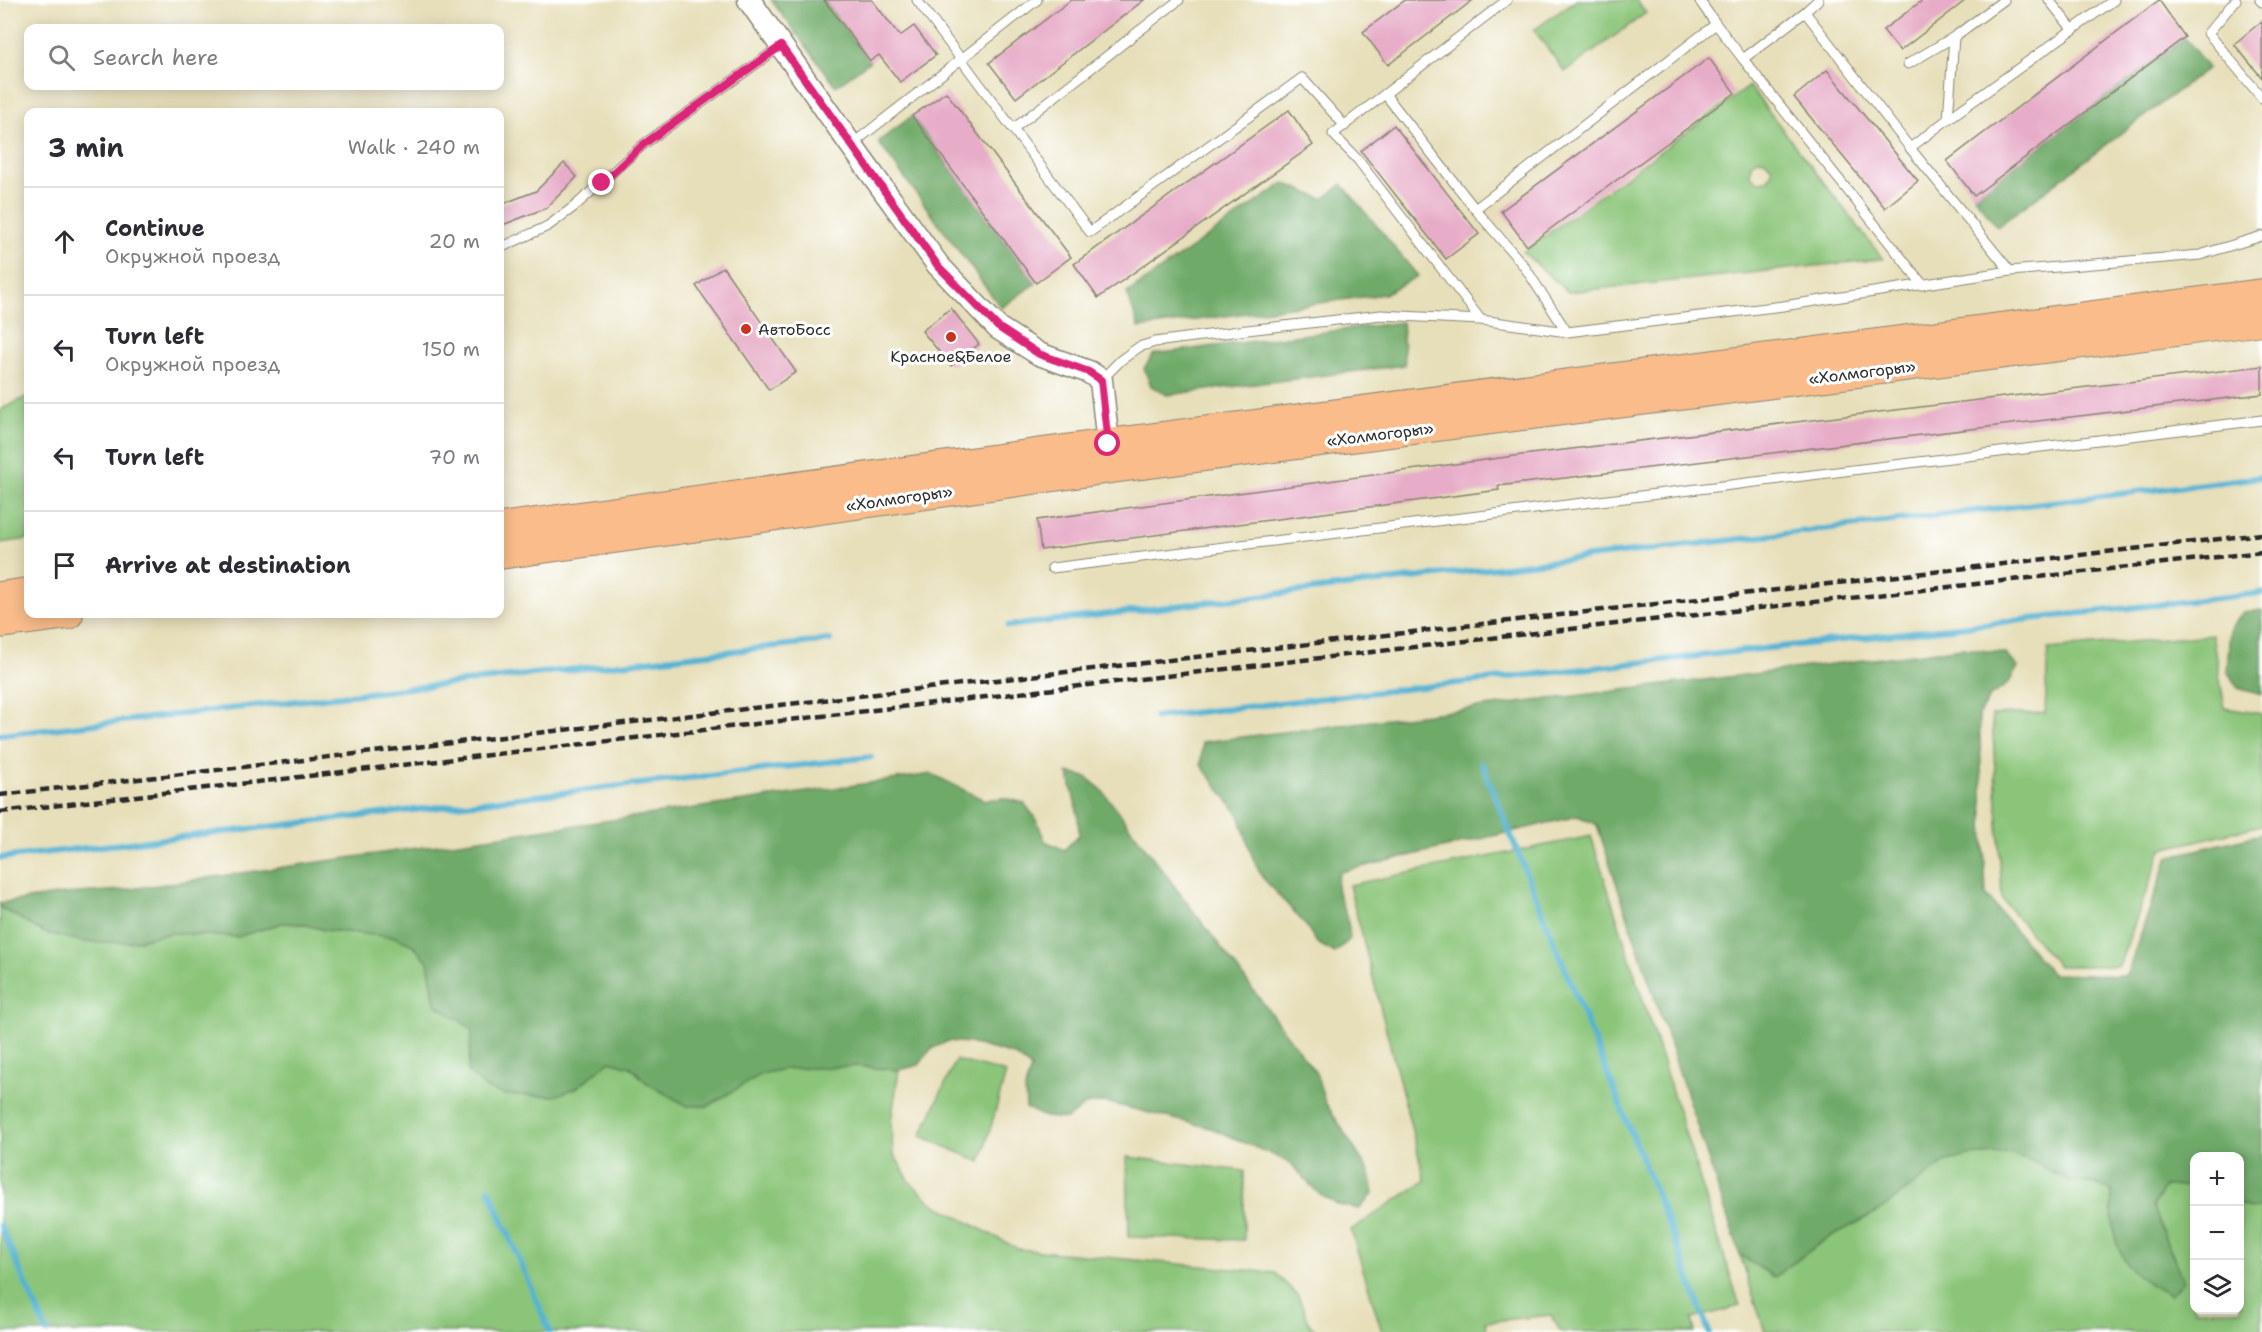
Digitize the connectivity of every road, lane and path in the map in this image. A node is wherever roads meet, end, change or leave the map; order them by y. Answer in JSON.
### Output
{"nodes":[{"id":1,"x":749,"y":0,"type":"edge"},
{"id":2,"x":917,"y":0,"type":"edge"},
{"id":3,"x":1037,"y":0,"type":"edge"},
{"id":4,"x":1179,"y":0,"type":"edge"},
{"id":5,"x":1507,"y":0,"type":"edge"},
{"id":6,"x":1698,"y":0,"type":"edge"},
{"id":7,"x":1818,"y":0,"type":"edge"},
{"id":8,"x":2004,"y":0,"type":"edge"},
{"id":9,"x":2049,"y":0,"type":"edge"},
{"id":10,"x":2114,"y":0,"type":"edge"},
{"id":11,"x":2236,"y":0,"type":"edge"},
{"id":12,"x":1805,"y":12,"type":"junction"},
{"id":13,"x":1716,"y":24,"type":"junction"},
{"id":14,"x":2073,"y":30,"type":"junction"},
{"id":15,"x":1954,"y":37,"type":"junction"},
{"id":16,"x":781,"y":46,"type":"junction"},
{"id":17,"x":1743,"y":59,"type":"junction"},
{"id":18,"x":960,"y":60,"type":"junction"},
{"id":19,"x":1908,"y":64,"type":"dead end"},
{"id":20,"x":1385,"y":94,"type":"junction"},
{"id":21,"x":2262,"y":98,"type":"edge"},
{"id":22,"x":1948,"y":119,"type":"junction"},
{"id":23,"x":1345,"y":126,"type":"junction"},
{"id":24,"x":1013,"y":129,"type":"junction"},
{"id":25,"x":851,"y":145,"type":"junction"},
{"id":26,"x":1910,"y":148,"type":"junction"},
{"id":27,"x":1475,"y":210,"type":"junction"},
{"id":28,"x":2262,"y":236,"type":"edge"},
{"id":29,"x":504,"y":246,"type":"edge"},
{"id":30,"x":2010,"y":271,"type":"junction"},
{"id":31,"x":1923,"y":285,"type":"junction"},
{"id":32,"x":2262,"y":294,"type":"edge"},
{"id":33,"x":1481,"y":320,"type":"junction"},
{"id":34,"x":2262,"y":320,"type":"edge"},
{"id":35,"x":1567,"y":332,"type":"junction"},
{"id":36,"x":1101,"y":380,"type":"junction"},
{"id":37,"x":2262,"y":420,"type":"edge"},
{"id":38,"x":1108,"y":444,"type":"junction"},
{"id":39,"x":504,"y":527,"type":"edge"},
{"id":40,"x":504,"y":553,"type":"edge"},
{"id":41,"x":1052,"y":568,"type":"dead end"},
{"id":42,"x":24,"y":594,"type":"edge"},
{"id":43,"x":0,"y":597,"type":"edge"},
{"id":44,"x":38,"y":618,"type":"edge"},
{"id":45,"x":0,"y":623,"type":"edge"}],
"edges":[{"from":1,"to":16,"type":"street"},
{"from":2,"to":18,"type":"lane"},
{"from":3,"to":18,"type":"lane"},
{"from":4,"to":24,"type":"lane"},
{"from":5,"to":20,"type":"lane"},
{"from":6,"to":13,"type":"lane"},
{"from":7,"to":12,"type":"lane"},
{"from":8,"to":15,"type":"lane"},
{"from":9,"to":14,"type":"lane"},
{"from":10,"to":14,"type":"lane"},
{"from":11,"to":21,"type":"lane"},
{"from":12,"to":17,"type":"lane"},
{"from":12,"to":26,"type":"lane"},
{"from":13,"to":17,"type":"lane"},
{"from":13,"to":27,"type":"lane"},
{"from":14,"to":22,"type":"lane"},
{"from":15,"to":19,"type":"lane"},
{"from":15,"to":22,"type":"lane"},
{"from":16,"to":25,"type":"street"},
{"from":16,"to":29,"type":"lane"},
{"from":17,"to":31,"type":"lane"},
{"from":18,"to":24,"type":"lane"},
{"from":18,"to":25,"type":"lane"},
{"from":20,"to":23,"type":"lane"},
{"from":20,"to":27,"type":"lane"},
{"from":22,"to":26,"type":"lane"},
{"from":23,"to":24,"type":"lane"},
{"from":23,"to":33,"type":"lane"},
{"from":25,"to":36,"type":"street"},
{"from":26,"to":30,"type":"lane"},
{"from":27,"to":35,"type":"lane"},
{"from":28,"to":30,"type":"lane"},
{"from":30,"to":31,"type":"lane"},
{"from":31,"to":35,"type":"lane"},
{"from":32,"to":38,"type":"highway","name":"«Холмогоры»"},
{"from":33,"to":35,"type":"lane"},
{"from":33,"to":36,"type":"lane"},
{"from":34,"to":40,"type":"highway","name":"«Холмогоры»"},
{"from":36,"to":38,"type":"street"},
{"from":37,"to":41,"type":"lane"},
{"from":38,"to":39,"type":"highway","name":"«Холмогоры»"},
{"from":42,"to":43,"type":"highway"},
{"from":44,"to":45,"type":"highway"}]}
